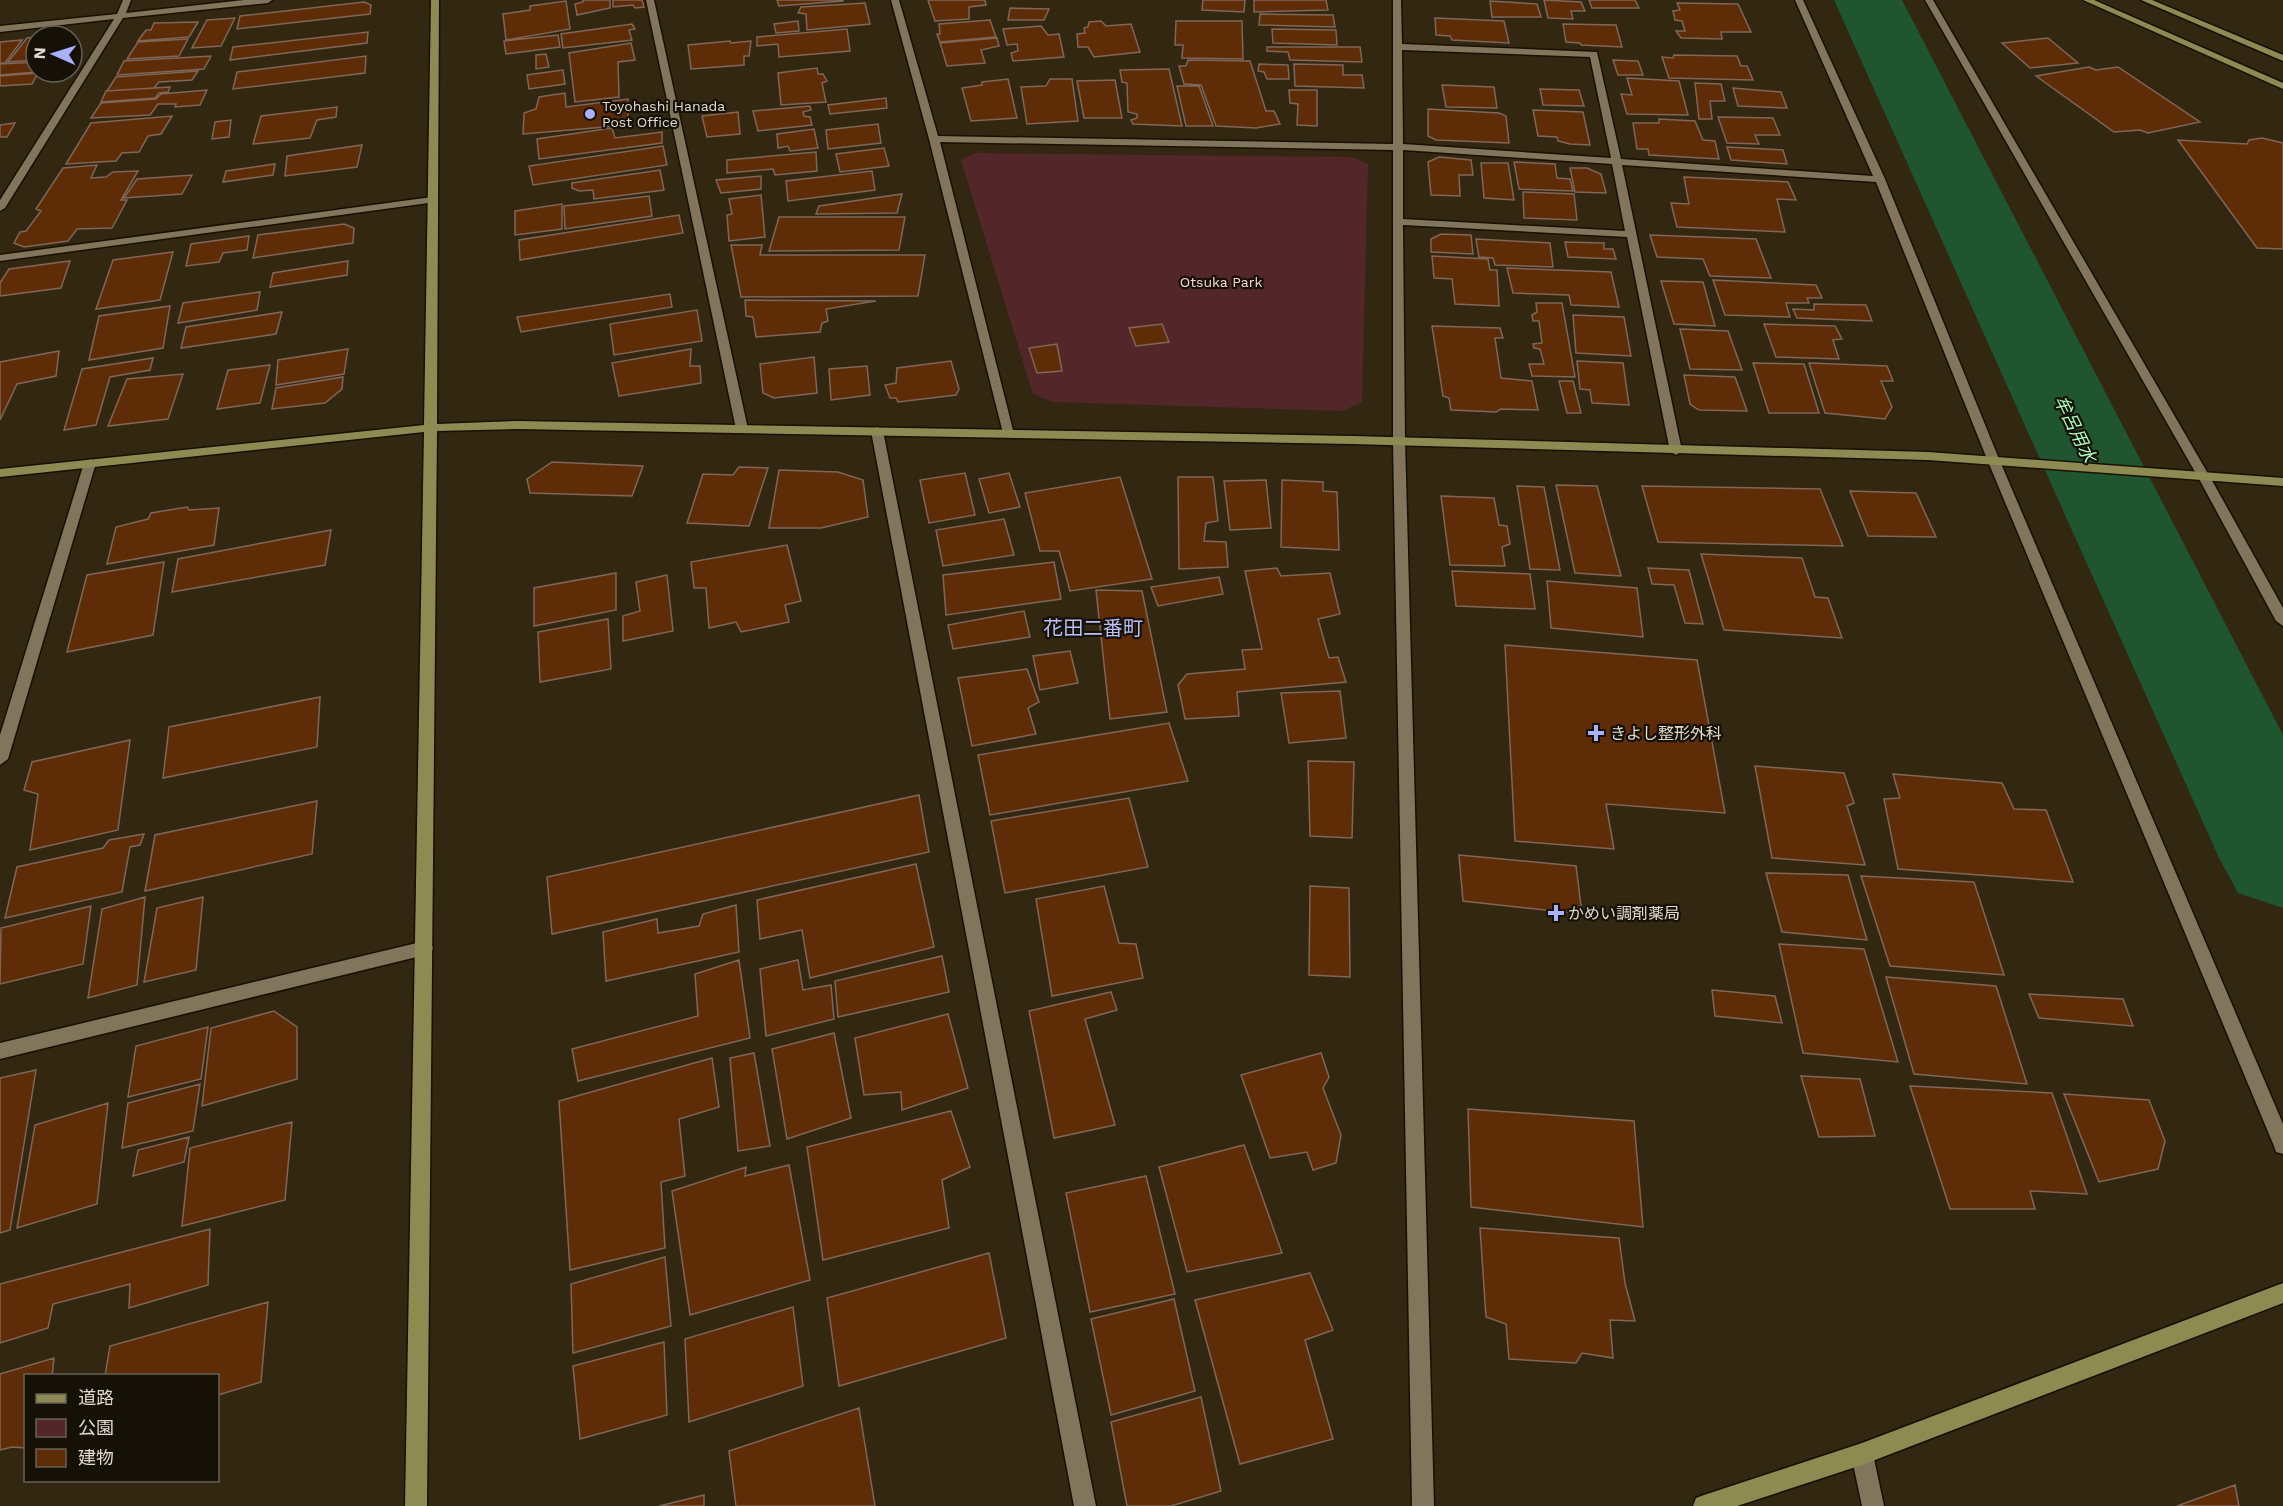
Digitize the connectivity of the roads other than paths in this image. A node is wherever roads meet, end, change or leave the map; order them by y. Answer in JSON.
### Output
{"nodes":[{"id":1,"x":127,"y":0,"type":"edge"},
{"id":2,"x":268,"y":0,"type":"edge"},
{"id":3,"x":435,"y":0,"type":"edge"},
{"id":4,"x":650,"y":0,"type":"edge"},
{"id":5,"x":895,"y":0,"type":"edge"},
{"id":6,"x":1397,"y":0,"type":"edge"},
{"id":7,"x":1799,"y":0,"type":"edge"},
{"id":8,"x":1929,"y":0,"type":"edge"},
{"id":9,"x":2087,"y":0,"type":"edge"},
{"id":10,"x":2145,"y":0,"type":"edge"},
{"id":11,"x":120,"y":16,"type":"junction"},
{"id":12,"x":0,"y":29,"type":"edge"},
{"id":13,"x":1398,"y":47,"type":"junction"},
{"id":14,"x":2283,"y":58,"type":"edge"},
{"id":15,"x":2283,"y":86,"type":"edge"},
{"id":16,"x":934,"y":139,"type":"junction"},
{"id":17,"x":1399,"y":147,"type":"junction"},
{"id":18,"x":1616,"y":162,"type":"junction"},
{"id":19,"x":1880,"y":179,"type":"junction"},
{"id":20,"x":5,"y":191,"type":"edge"},
{"id":21,"x":432,"y":200,"type":"junction"},
{"id":22,"x":0,"y":208,"type":"edge"},
{"id":23,"x":1398,"y":222,"type":"junction"},
{"id":24,"x":1630,"y":234,"type":"junction"},
{"id":25,"x":0,"y":258,"type":"edge"},
{"id":26,"x":431,"y":428,"type":"junction"},
{"id":27,"x":742,"y":429,"type":"junction"},
{"id":28,"x":877,"y":431,"type":"junction"},
{"id":29,"x":1008,"y":434,"type":"junction"},
{"id":30,"x":1399,"y":441,"type":"junction"},
{"id":31,"x":1676,"y":451,"type":"junction"},
{"id":32,"x":1993,"y":459,"type":"junction"},
{"id":33,"x":90,"y":463,"type":"junction"},
{"id":34,"x":0,"y":473,"type":"edge"},
{"id":35,"x":2204,"y":477,"type":"junction"},
{"id":36,"x":2283,"y":482,"type":"edge"},
{"id":37,"x":2283,"y":621,"type":"edge"},
{"id":38,"x":0,"y":759,"type":"edge"},
{"id":39,"x":425,"y":948,"type":"junction"},
{"id":40,"x":0,"y":1051,"type":"edge"},
{"id":41,"x":2283,"y":1146,"type":"edge"},
{"id":42,"x":2283,"y":1293,"type":"edge"},
{"id":43,"x":1862,"y":1454,"type":"junction"},
{"id":44,"x":416,"y":1506,"type":"edge"},
{"id":45,"x":1085,"y":1506,"type":"edge"},
{"id":46,"x":1423,"y":1506,"type":"edge"},
{"id":47,"x":1704,"y":1506,"type":"edge"},
{"id":48,"x":1873,"y":1506,"type":"edge"}],
"edges":[{"from":1,"to":11,"type":"street"},
{"from":2,"to":11,"type":"street"},
{"from":3,"to":21,"type":"street"},
{"from":4,"to":27,"type":"street"},
{"from":5,"to":16,"type":"street"},
{"from":6,"to":13,"type":"street"},
{"from":7,"to":19,"type":"street"},
{"from":8,"to":35,"type":"street"},
{"from":9,"to":15,"type":"street"},
{"from":10,"to":14,"type":"street"},
{"from":11,"to":12,"type":"street"},
{"from":11,"to":20,"type":"street"},
{"from":13,"to":17,"type":"street"},
{"from":13,"to":18,"type":"street"},
{"from":16,"to":17,"type":"street"},
{"from":16,"to":29,"type":"street"},
{"from":17,"to":18,"type":"street"},
{"from":17,"to":23,"type":"street"},
{"from":18,"to":19,"type":"street"},
{"from":18,"to":24,"type":"street"},
{"from":19,"to":32,"type":"street"},
{"from":20,"to":22,"type":"street"},
{"from":21,"to":25,"type":"street"},
{"from":21,"to":26,"type":"street"},
{"from":23,"to":24,"type":"street"},
{"from":23,"to":30,"type":"street"},
{"from":24,"to":31,"type":"street"},
{"from":26,"to":27,"type":"street"},
{"from":26,"to":33,"type":"street"},
{"from":26,"to":39,"type":"street"},
{"from":27,"to":28,"type":"street"},
{"from":28,"to":29,"type":"street"},
{"from":28,"to":45,"type":"street"},
{"from":29,"to":30,"type":"street"},
{"from":30,"to":31,"type":"street"},
{"from":30,"to":46,"type":"street"},
{"from":31,"to":32,"type":"street"},
{"from":32,"to":35,"type":"street"},
{"from":32,"to":41,"type":"street"},
{"from":33,"to":34,"type":"street"},
{"from":33,"to":38,"type":"street"},
{"from":35,"to":36,"type":"street"},
{"from":35,"to":37,"type":"street"},
{"from":39,"to":40,"type":"street"},
{"from":39,"to":44,"type":"street"},
{"from":42,"to":43,"type":"street"},
{"from":43,"to":47,"type":"street"},
{"from":43,"to":48,"type":"street"}]}
